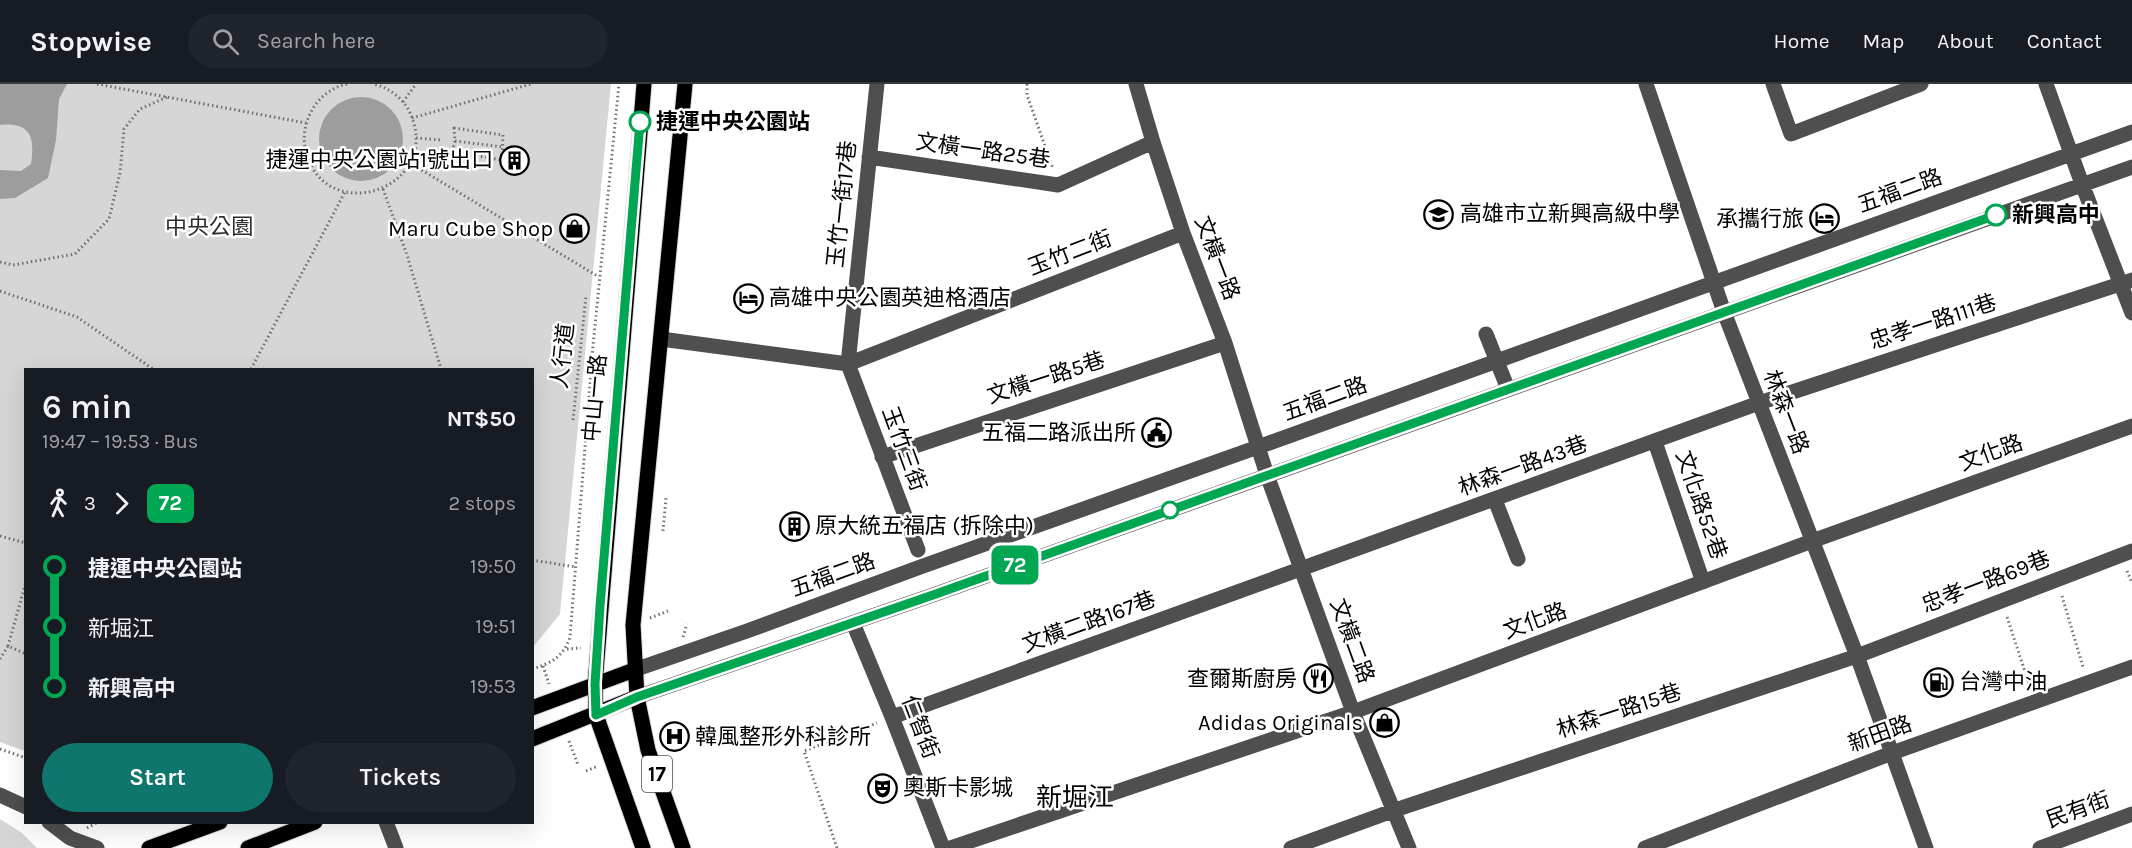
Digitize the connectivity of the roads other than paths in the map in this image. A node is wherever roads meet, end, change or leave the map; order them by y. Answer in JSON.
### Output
{"nodes":[{"id":1,"x":644,"y":84,"type":"edge"},
{"id":2,"x":685,"y":84,"type":"edge"},
{"id":3,"x":876,"y":84,"type":"edge"},
{"id":4,"x":1136,"y":84,"type":"edge"},
{"id":5,"x":1646,"y":84,"type":"edge"},
{"id":6,"x":1773,"y":84,"type":"edge"},
{"id":7,"x":1921,"y":84,"type":"edge"},
{"id":8,"x":2046,"y":84,"type":"edge"},
{"id":9,"x":2132,"y":132,"type":"edge"},
{"id":10,"x":1153,"y":142,"type":"junction"},
{"id":11,"x":2071,"y":153,"type":"junction"},
{"id":12,"x":869,"y":157,"type":"junction"},
{"id":13,"x":2132,"y":167,"type":"edge"},
{"id":14,"x":2082,"y":184,"type":"junction"},
{"id":15,"x":1183,"y":233,"type":"junction"},
{"id":16,"x":1714,"y":282,"type":"junction"},
{"id":17,"x":2127,"y":282,"type":"edge"},
{"id":18,"x":1725,"y":312,"type":"junction"},
{"id":19,"x":2132,"y":313,"type":"edge"},
{"id":20,"x":1486,"y":334,"type":"dead end"},
{"id":21,"x":661,"y":339,"type":"junction"},
{"id":22,"x":1225,"y":343,"type":"junction"},
{"id":23,"x":1497,"y":361,"type":"junction"},
{"id":24,"x":848,"y":363,"type":"junction"},
{"id":25,"x":1508,"y":389,"type":"junction"},
{"id":26,"x":1759,"y":403,"type":"junction"},
{"id":27,"x":2132,"y":426,"type":"edge"},
{"id":28,"x":1655,"y":442,"type":"junction"},
{"id":29,"x":1258,"y":447,"type":"junction"},
{"id":30,"x":882,"y":457,"type":"junction"},
{"id":31,"x":1268,"y":475,"type":"junction"},
{"id":32,"x":1495,"y":500,"type":"junction"},
{"id":33,"x":1812,"y":541,"type":"junction"},
{"id":34,"x":918,"y":550,"type":"dead end"},
{"id":35,"x":2132,"y":551,"type":"edge"},
{"id":36,"x":1518,"y":559,"type":"dead end"},
{"id":37,"x":1302,"y":569,"type":"junction"},
{"id":38,"x":1703,"y":582,"type":"junction"},
{"id":39,"x":853,"y":623,"type":"junction"},
{"id":40,"x":1857,"y":656,"type":"junction"},
{"id":41,"x":2132,"y":667,"type":"edge"},
{"id":42,"x":634,"y":670,"type":"junction"},
{"id":43,"x":595,"y":684,"type":"junction"},
{"id":44,"x":637,"y":697,"type":"junction"},
{"id":45,"x":534,"y":707,"type":"edge"},
{"id":46,"x":1353,"y":712,"type":"junction"},
{"id":47,"x":596,"y":715,"type":"junction"},
{"id":48,"x":892,"y":717,"type":"junction"},
{"id":49,"x":534,"y":738,"type":"edge"},
{"id":50,"x":1892,"y":753,"type":"junction"},
{"id":51,"x":0,"y":795,"type":"edge"},
{"id":52,"x":24,"y":806,"type":"edge"},
{"id":53,"x":1395,"y":810,"type":"junction"},
{"id":54,"x":2132,"y":814,"type":"edge"},
{"id":55,"x":52,"y":824,"type":"edge"},
{"id":56,"x":215,"y":824,"type":"edge"},
{"id":57,"x":310,"y":824,"type":"edge"},
{"id":58,"x":387,"y":824,"type":"edge"},
{"id":59,"x":97,"y":848,"type":"edge"},
{"id":60,"x":149,"y":848,"type":"edge"},
{"id":61,"x":248,"y":848,"type":"edge"},
{"id":62,"x":396,"y":848,"type":"edge"},
{"id":63,"x":643,"y":848,"type":"edge"},
{"id":64,"x":683,"y":848,"type":"edge"},
{"id":65,"x":942,"y":848,"type":"edge"},
{"id":66,"x":950,"y":848,"type":"edge"},
{"id":67,"x":1291,"y":848,"type":"edge"},
{"id":68,"x":1409,"y":848,"type":"edge"},
{"id":69,"x":1645,"y":848,"type":"edge"},
{"id":70,"x":1926,"y":848,"type":"edge"},
{"id":71,"x":2040,"y":848,"type":"edge"}],
"edges":[{"from":1,"to":43,"type":"main road","name":"中山一路"},
{"from":2,"to":21,"type":"main road"},
{"from":3,"to":12,"type":"street","name":"玉竹一街17巷"},
{"from":4,"to":10,"type":"street","name":"文橫一路"},
{"from":5,"to":16,"type":"street","name":"林森一路"},
{"from":6,"to":7,"type":"street"},
{"from":8,"to":11,"type":"street"},
{"from":9,"to":11,"type":"street","name":"五福二路"},
{"from":10,"to":12,"type":"street","name":"文橫一路25巷"},
{"from":10,"to":15,"type":"street","name":"文橫一路"},
{"from":11,"to":14,"type":"street"},
{"from":11,"to":16,"type":"street","name":"五福二路"},
{"from":12,"to":24,"type":"street","name":"玉竹一街17巷"},
{"from":13,"to":14,"type":"street"},
{"from":14,"to":17,"type":"street"},
{"from":14,"to":18,"type":"street"},
{"from":15,"to":22,"type":"street","name":"文橫一路"},
{"from":15,"to":24,"type":"street","name":"玉竹二街"},
{"from":16,"to":18,"type":"street","name":"林森一路"},
{"from":16,"to":23,"type":"street","name":"五福二路"},
{"from":17,"to":19,"type":"street"},
{"from":17,"to":26,"type":"street","name":"忠孝一路111巷"},
{"from":18,"to":25,"type":"street"},
{"from":18,"to":26,"type":"street","name":"林森一路"},
{"from":20,"to":23,"type":"street"},
{"from":21,"to":24,"type":"street","name":"玉竹二街"},
{"from":21,"to":42,"type":"main road"},
{"from":22,"to":29,"type":"street","name":"文橫一路"},
{"from":22,"to":30,"type":"street","name":"文橫一路5巷"},
{"from":23,"to":25,"type":"street"},
{"from":23,"to":29,"type":"street","name":"五福二路"},
{"from":24,"to":30,"type":"street","name":"玉竹三街"},
{"from":25,"to":31,"type":"street"},
{"from":26,"to":28,"type":"street","name":"林森一路43巷"},
{"from":26,"to":33,"type":"street","name":"林森一路"},
{"from":27,"to":33,"type":"street","name":"文化路"},
{"from":28,"to":32,"type":"street","name":"林森一路43巷"},
{"from":28,"to":38,"type":"street","name":"文化路52巷"},
{"from":29,"to":31,"type":"street","name":"文橫二路"},
{"from":29,"to":42,"type":"street","name":"五福二路"},
{"from":30,"to":34,"type":"street","name":"玉竹三街"},
{"from":31,"to":37,"type":"street","name":"文橫二路"},
{"from":31,"to":39,"type":"street"},
{"from":32,"to":36,"type":"street"},
{"from":32,"to":37,"type":"street","name":"林森一路43巷"},
{"from":33,"to":38,"type":"street","name":"文化路"},
{"from":33,"to":40,"type":"street","name":"林森一路"},
{"from":35,"to":40,"type":"street","name":"忠孝一路69巷"},
{"from":37,"to":46,"type":"street","name":"文橫二路"},
{"from":37,"to":48,"type":"street","name":"文橫二路167巷"},
{"from":38,"to":46,"type":"street","name":"文化路"},
{"from":39,"to":44,"type":"street"},
{"from":39,"to":48,"type":"street","name":"仁智街"},
{"from":40,"to":50,"type":"street","name":"林森一路"},
{"from":40,"to":53,"type":"street","name":"林森一路15巷"},
{"from":41,"to":50,"type":"street","name":"新田路"},
{"from":42,"to":43,"type":"main road","name":"五福二路"},
{"from":42,"to":44,"type":"main road","number":"17"},
{"from":43,"to":45,"type":"main road","name":"五福二路"},
{"from":43,"to":47,"type":"main road","name":"中山一路","number":"17"},
{"from":44,"to":47,"type":"main road"},
{"from":44,"to":64,"type":"main road","number":"17"},
{"from":46,"to":53,"type":"street","name":"文橫二路"},
{"from":46,"to":66,"type":"street","name":"文化路"},
{"from":47,"to":49,"type":"main road"},
{"from":47,"to":63,"type":"main road","number":"17"},
{"from":48,"to":65,"type":"street","name":"仁智街"},
{"from":50,"to":69,"type":"street","name":"新田路"},
{"from":50,"to":70,"type":"street","name":"林森一路"},
{"from":51,"to":52,"type":"street"},
{"from":53,"to":67,"type":"street","name":"林森一路15巷"},
{"from":53,"to":68,"type":"street","name":"文橫二路"},
{"from":54,"to":71,"type":"street","name":"民有街"},
{"from":55,"to":59,"type":"street"},
{"from":56,"to":60,"type":"main road"},
{"from":57,"to":61,"type":"main road"},
{"from":58,"to":62,"type":"street"}]}
